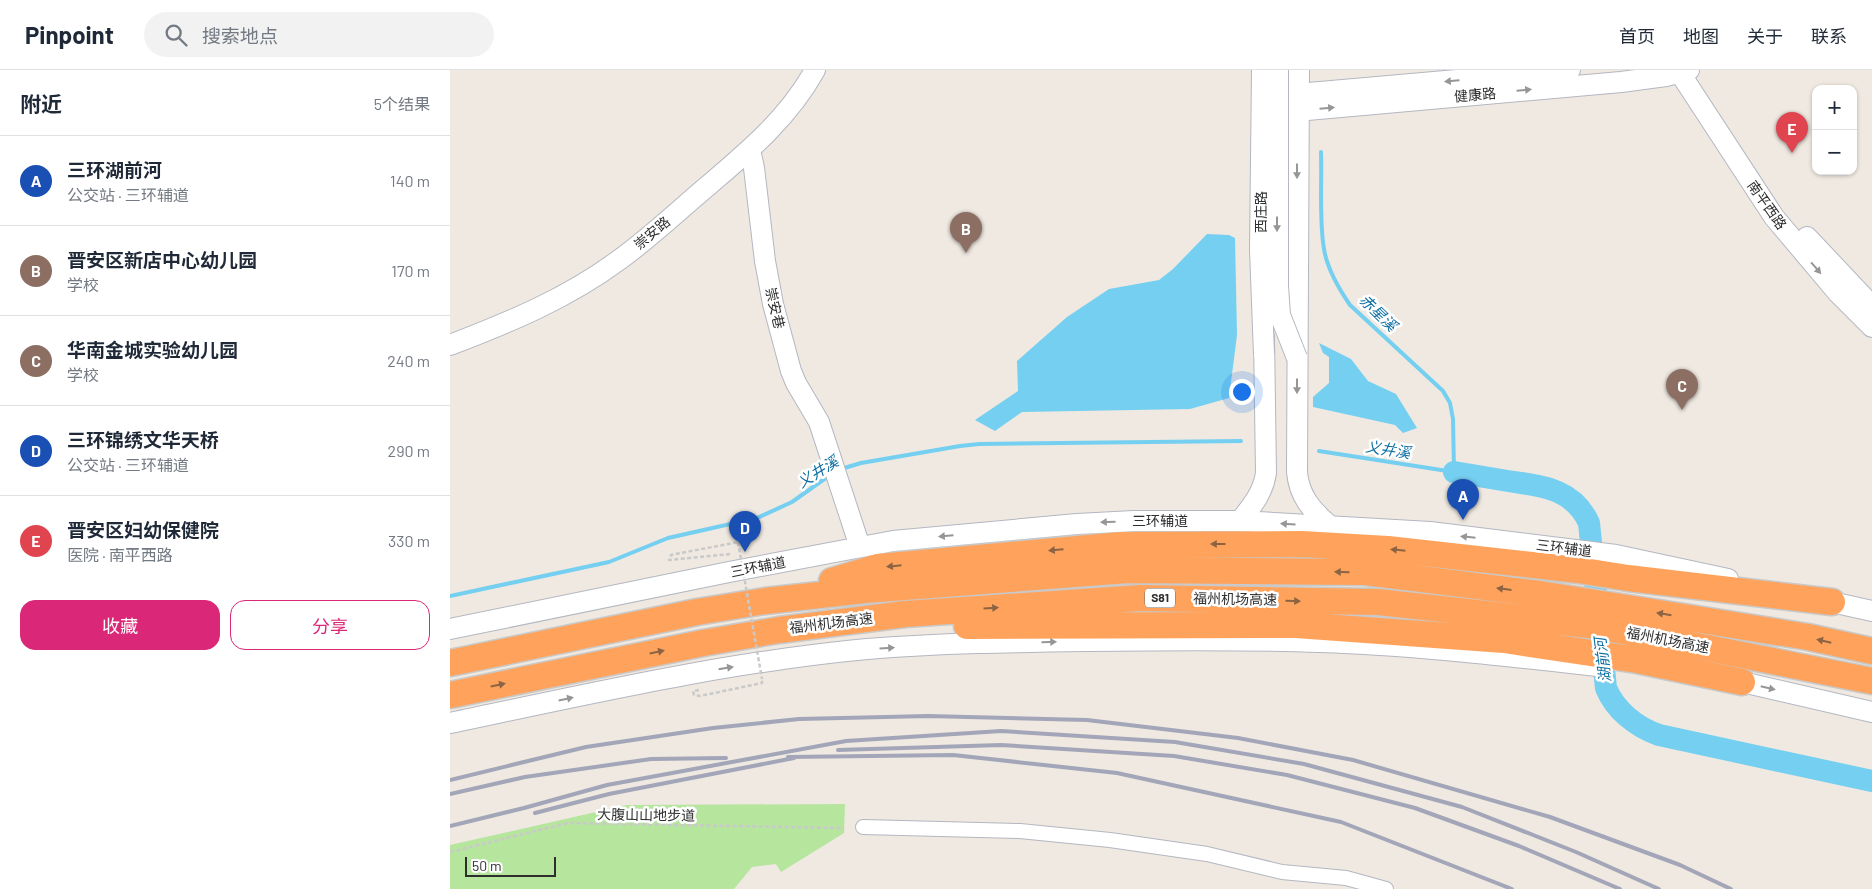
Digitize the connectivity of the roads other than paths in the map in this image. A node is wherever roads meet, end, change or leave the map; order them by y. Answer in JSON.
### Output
{"nodes":[{"id":1,"x":814,"y":70,"type":"edge"},
{"id":2,"x":1261,"y":70,"type":"edge"},
{"id":3,"x":1278,"y":70,"type":"edge"},
{"id":4,"x":1299,"y":70,"type":"edge"},
{"id":5,"x":1570,"y":70,"type":"edge"},
{"id":6,"x":1685,"y":71,"type":"edge"},
{"id":7,"x":1298,"y":102,"type":"junction"},
{"id":8,"x":1261,"y":106,"type":"junction"},
{"id":9,"x":750,"y":150,"type":"junction"},
{"id":10,"x":1872,"y":306,"type":"edge"},
{"id":11,"x":1872,"y":327,"type":"edge"},
{"id":12,"x":450,"y":345,"type":"edge"},
{"id":13,"x":1264,"y":354,"type":"junction"},
{"id":14,"x":1296,"y":358,"type":"junction"},
{"id":15,"x":1240,"y":522,"type":"junction"},
{"id":16,"x":1330,"y":526,"type":"junction"},
{"id":17,"x":860,"y":547,"type":"junction"},
{"id":18,"x":1573,"y":559,"type":"junction"},
{"id":19,"x":765,"y":601,"type":"junction"},
{"id":20,"x":1832,"y":602,"type":"junction"},
{"id":21,"x":1872,"y":611,"type":"edge"},
{"id":22,"x":450,"y":629,"type":"edge"},
{"id":23,"x":779,"y":630,"type":"junction"},
{"id":24,"x":1872,"y":651,"type":"edge"},
{"id":25,"x":1585,"y":658,"type":"junction"},
{"id":26,"x":450,"y":663,"type":"edge"},
{"id":27,"x":1872,"y":681,"type":"edge"},
{"id":28,"x":1742,"y":682,"type":"joint"},
{"id":29,"x":450,"y":695,"type":"edge"},
{"id":30,"x":1872,"y":712,"type":"edge"},
{"id":31,"x":450,"y":723,"type":"edge"},
{"id":32,"x":863,"y":827,"type":"dead end"},
{"id":33,"x":1386,"y":889,"type":"edge"}],
"edges":[{"from":1,"to":9,"type":"main road","name":"崇安路"},
{"from":2,"to":8,"type":"main road"},
{"from":2,"to":13,"type":"main road","name":"西庄路","bridge":true},
{"from":3,"to":14,"type":"main road","one_way":true,"bridge":true},
{"from":4,"to":7,"type":"main road"},
{"from":5,"to":7,"type":"main road","name":"健康路","one_way":true},
{"from":7,"to":6,"type":"main road","name":"健康路","one_way":true},
{"from":6,"to":10,"type":"main road","name":"南平西路"},
{"from":6,"to":11,"type":"main road","name":"南平西路","one_way":true},
{"from":7,"to":8,"type":"main road","name":"健康路"},
{"from":7,"to":14,"type":"main road","one_way":true},
{"from":8,"to":13,"type":"main road"},
{"from":9,"to":12,"type":"main road","name":"崇安路"},
{"from":9,"to":17,"type":"main road","name":"崇安巷"},
{"from":13,"to":15,"type":"main road"},
{"from":14,"to":16,"type":"main road","one_way":true},
{"from":16,"to":15,"type":"main road","name":"三环辅道","one_way":true},
{"from":15,"to":17,"type":"main road","name":"三环辅道","one_way":true},
{"from":18,"to":16,"type":"main road","name":"三环辅道","one_way":true},
{"from":17,"to":22,"type":"main road","name":"三环辅道"},
{"from":18,"to":19,"type":"highway","one_way":true},
{"from":18,"to":20,"type":"highway"},
{"from":18,"to":20,"type":"main road","name":"三环辅道"},
{"from":24,"to":19,"type":"highway","name":"福州机场高速","number":"S81","one_way":true},
{"from":19,"to":26,"type":"highway","name":"福州机场高速","number":"S81"},
{"from":20,"to":21,"type":"main road","name":"三环辅道"},
{"from":23,"to":25,"type":"highway"},
{"from":23,"to":27,"type":"highway","name":"福州机场高速","number":"S81","one_way":true},
{"from":29,"to":23,"type":"highway","name":"福州机场高速","number":"S81","one_way":true},
{"from":25,"to":28,"type":"highway"},
{"from":31,"to":25,"type":"main road","one_way":true},
{"from":28,"to":30,"type":"main road","one_way":true},
{"from":32,"to":33,"type":"street"}]}
